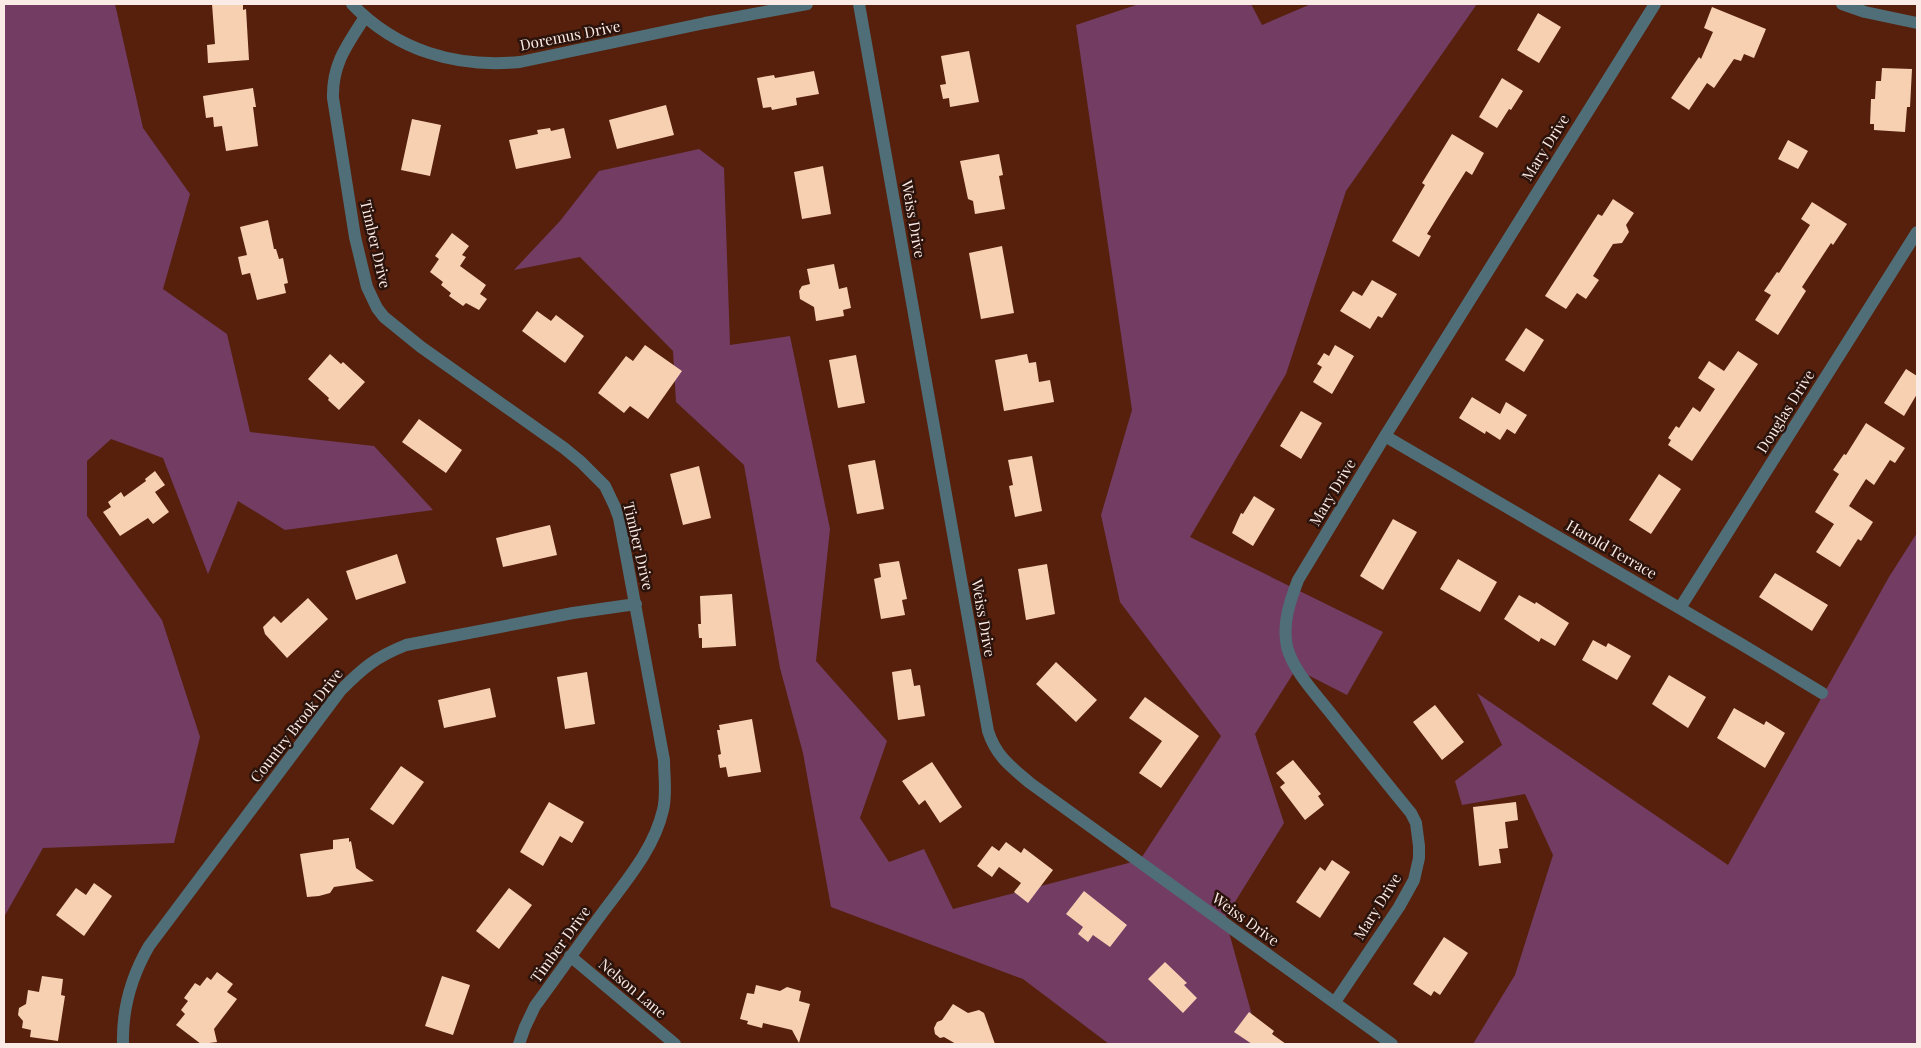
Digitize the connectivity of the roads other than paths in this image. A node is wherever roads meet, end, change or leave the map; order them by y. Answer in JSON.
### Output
{"nodes":[{"id":1,"x":352,"y":4,"type":"edge"},
{"id":2,"x":807,"y":4,"type":"edge"},
{"id":3,"x":859,"y":4,"type":"edge"},
{"id":4,"x":1655,"y":4,"type":"edge"},
{"id":5,"x":1842,"y":4,"type":"edge"},
{"id":6,"x":365,"y":17,"type":"junction"},
{"id":7,"x":1917,"y":23,"type":"edge"},
{"id":8,"x":1917,"y":232,"type":"edge"},
{"id":9,"x":1384,"y":436,"type":"junction"},
{"id":10,"x":636,"y":604,"type":"junction"},
{"id":11,"x":1680,"y":608,"type":"junction"},
{"id":12,"x":1822,"y":693,"type":"dead end"},
{"id":13,"x":570,"y":956,"type":"junction"},
{"id":14,"x":1335,"y":1002,"type":"junction"},
{"id":15,"x":123,"y":1044,"type":"edge"},
{"id":16,"x":519,"y":1044,"type":"edge"},
{"id":17,"x":675,"y":1044,"type":"edge"},
{"id":18,"x":1392,"y":1044,"type":"edge"}],
"edges":[{"from":1,"to":6,"type":"street","name":"Doremus Drive"},
{"from":2,"to":6,"type":"street","name":"Doremus Drive"},
{"from":3,"to":14,"type":"street","name":"Weiss Drive"},
{"from":4,"to":9,"type":"street","name":"Mary Drive"},
{"from":5,"to":7,"type":"street"},
{"from":6,"to":10,"type":"street","name":"Timber Drive"},
{"from":8,"to":11,"type":"street","name":"Douglas Drive"},
{"from":9,"to":11,"type":"street","name":"Harold Terrace"},
{"from":9,"to":14,"type":"street","name":"Mary Drive"},
{"from":10,"to":13,"type":"street","name":"Timber Drive"},
{"from":10,"to":15,"type":"street","name":"Country Brook Drive"},
{"from":11,"to":12,"type":"street","name":"Harold Terrace"},
{"from":13,"to":16,"type":"street","name":"Timber Drive"},
{"from":13,"to":17,"type":"street","name":"Nelson Lane"},
{"from":14,"to":18,"type":"street","name":"Weiss Drive"}]}
